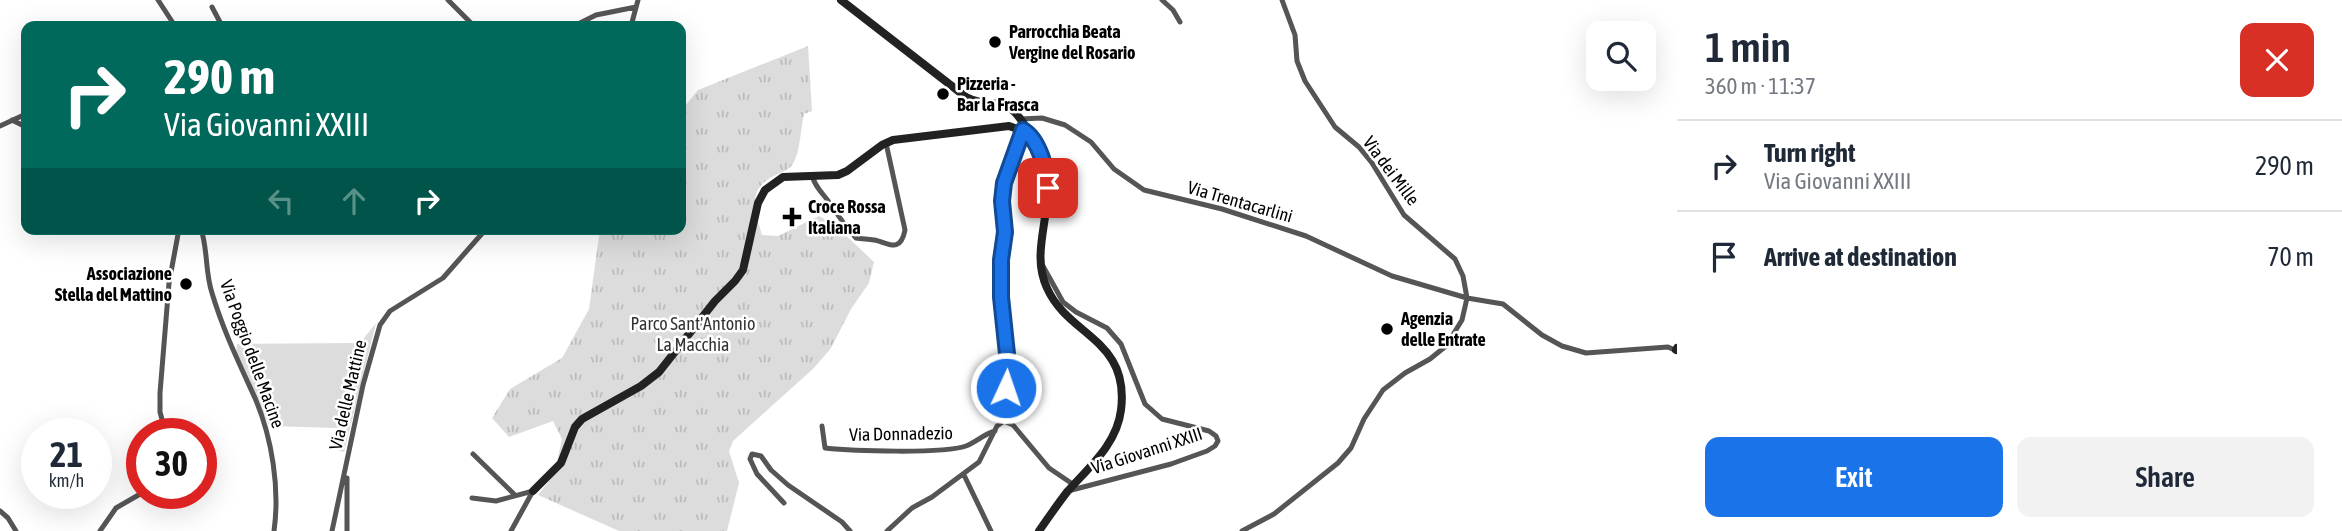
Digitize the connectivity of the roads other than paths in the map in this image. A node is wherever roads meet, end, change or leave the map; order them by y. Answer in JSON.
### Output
{"nodes":[{"id":1,"x":158,"y":0,"type":"edge"},
{"id":2,"x":448,"y":0,"type":"edge"},
{"id":3,"x":841,"y":0,"type":"edge"},
{"id":4,"x":1162,"y":0,"type":"edge"},
{"id":5,"x":1282,"y":0,"type":"edge"},
{"id":6,"x":637,"y":3,"type":"edge"},
{"id":7,"x":212,"y":7,"type":"dead end"},
{"id":8,"x":172,"y":21,"type":"edge"},
{"id":9,"x":219,"y":21,"type":"edge"},
{"id":10,"x":469,"y":21,"type":"edge"},
{"id":11,"x":584,"y":21,"type":"edge"},
{"id":12,"x":632,"y":21,"type":"edge"},
{"id":13,"x":1180,"y":22,"type":"dead end"},
{"id":14,"x":1008,"y":106,"type":"junction"},
{"id":15,"x":21,"y":116,"type":"edge"},
{"id":16,"x":1020,"y":119,"type":"junction"},
{"id":17,"x":12,"y":120,"type":"junction"},
{"id":18,"x":21,"y":124,"type":"edge"},
{"id":19,"x":1010,"y":124,"type":"junction"},
{"id":20,"x":0,"y":126,"type":"edge"},
{"id":21,"x":1026,"y":132,"type":"junction"},
{"id":22,"x":886,"y":143,"type":"junction"},
{"id":23,"x":812,"y":175,"type":"junction"},
{"id":24,"x":178,"y":235,"type":"edge"},
{"id":25,"x":203,"y":235,"type":"edge"},
{"id":26,"x":481,"y":235,"type":"edge"},
{"id":27,"x":1041,"y":263,"type":"junction"},
{"id":28,"x":1467,"y":299,"type":"junction"},
{"id":29,"x":1677,"y":349,"type":"edge"},
{"id":30,"x":162,"y":418,"type":"edge"},
{"id":31,"x":1000,"y":423,"type":"junction"},
{"id":32,"x":822,"y":426,"type":"dead end"},
{"id":33,"x":995,"y":431,"type":"junction"},
{"id":34,"x":473,"y":454,"type":"dead end"},
{"id":35,"x":346,"y":470,"type":"junction"},
{"id":36,"x":964,"y":475,"type":"junction"},
{"id":37,"x":1071,"y":488,"type":"junction"},
{"id":38,"x":533,"y":491,"type":"junction"},
{"id":39,"x":515,"y":495,"type":"junction"},
{"id":40,"x":472,"y":498,"type":"dead end"},
{"id":41,"x":126,"y":502,"type":"edge"},
{"id":42,"x":783,"y":503,"type":"dead end"},
{"id":43,"x":0,"y":511,"type":"edge"},
{"id":44,"x":16,"y":531,"type":"edge"},
{"id":45,"x":100,"y":531,"type":"edge"},
{"id":46,"x":274,"y":531,"type":"edge"},
{"id":47,"x":332,"y":531,"type":"edge"},
{"id":48,"x":347,"y":531,"type":"edge"},
{"id":49,"x":512,"y":531,"type":"edge"},
{"id":50,"x":850,"y":531,"type":"edge"},
{"id":51,"x":887,"y":531,"type":"edge"},
{"id":52,"x":991,"y":531,"type":"edge"},
{"id":53,"x":1039,"y":531,"type":"edge"},
{"id":54,"x":1242,"y":531,"type":"edge"}],
"edges":[{"from":1,"to":8,"type":"street"},
{"from":2,"to":10,"type":"street"},
{"from":3,"to":14,"type":"street"},
{"from":4,"to":13,"type":"street"},
{"from":5,"to":28,"type":"street","name":"Via dei Mille"},
{"from":6,"to":11,"type":"street"},
{"from":6,"to":12,"type":"street"},
{"from":7,"to":9,"type":"street"},
{"from":14,"to":16,"type":"street","name":"Via Giovanni XXIII"},
{"from":14,"to":19,"type":"street"},
{"from":15,"to":17,"type":"street"},
{"from":16,"to":19,"type":"street"},
{"from":16,"to":21,"type":"street","name":"Via Giovanni XXIII"},
{"from":16,"to":28,"type":"street","name":"Via Trentacarlini"},
{"from":17,"to":18,"type":"street"},
{"from":17,"to":20,"type":"street"},
{"from":19,"to":21,"type":"street"},
{"from":19,"to":22,"type":"street"},
{"from":21,"to":27,"type":"street","name":"Via Giovanni XXIII"},
{"from":21,"to":31,"type":"street"},
{"from":22,"to":23,"type":"street"},
{"from":22,"to":23,"type":"street"},
{"from":23,"to":38,"type":"street"},
{"from":24,"to":30,"type":"street"},
{"from":25,"to":46,"type":"street","name":"Via Poggio delle Macine"},
{"from":26,"to":35,"type":"street","name":"Via delle Mattine"},
{"from":27,"to":37,"type":"street","name":"Via Giovanni XXIII"},
{"from":27,"to":37,"type":"street","name":"Via Giovanni XXIII"},
{"from":28,"to":29,"type":"street"},
{"from":28,"to":54,"type":"street"},
{"from":31,"to":33,"type":"street"},
{"from":31,"to":37,"type":"street"},
{"from":32,"to":33,"type":"street","name":"Via Donnadezio"},
{"from":33,"to":36,"type":"street"},
{"from":34,"to":39,"type":"street"},
{"from":35,"to":47,"type":"street","name":"Via delle Mattine"},
{"from":35,"to":48,"type":"street"},
{"from":36,"to":51,"type":"street"},
{"from":36,"to":52,"type":"street"},
{"from":37,"to":53,"type":"street","name":"Via Giovanni XXIII"},
{"from":38,"to":39,"type":"street"},
{"from":38,"to":49,"type":"street"},
{"from":39,"to":40,"type":"street"},
{"from":41,"to":45,"type":"street"},
{"from":42,"to":50,"type":"street"},
{"from":43,"to":44,"type":"street"}]}
